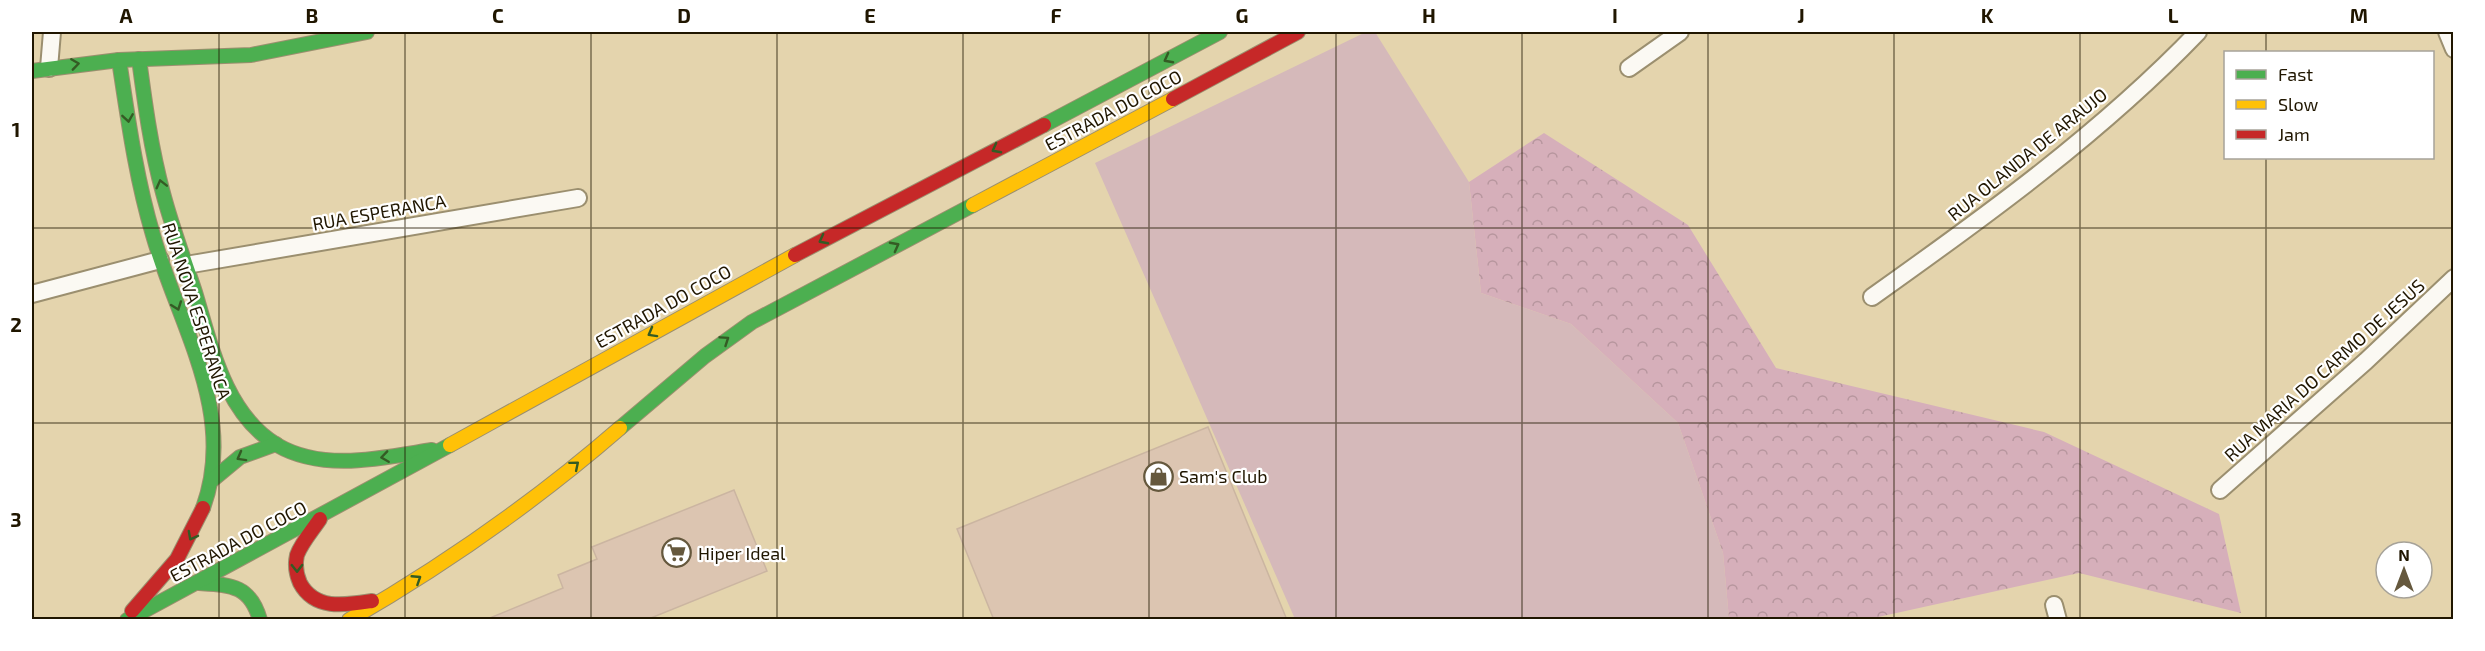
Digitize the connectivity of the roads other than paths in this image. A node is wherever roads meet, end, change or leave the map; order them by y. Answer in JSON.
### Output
{"nodes":[{"id":1,"x":52,"y":32,"type":"edge"},
{"id":2,"x":368,"y":32,"type":"edge"},
{"id":3,"x":1220,"y":32,"type":"edge"},
{"id":4,"x":1298,"y":32,"type":"edge"},
{"id":5,"x":1680,"y":32,"type":"edge"},
{"id":6,"x":2198,"y":32,"type":"edge"},
{"id":7,"x":2447,"y":32,"type":"edge"},
{"id":8,"x":2454,"y":49,"type":"edge"},
{"id":9,"x":139,"y":59,"type":"junction"},
{"id":10,"x":119,"y":60,"type":"junction"},
{"id":11,"x":49,"y":68,"type":"junction"},
{"id":12,"x":1629,"y":68,"type":"dead end"},
{"id":13,"x":32,"y":71,"type":"edge"},
{"id":14,"x":578,"y":198,"type":"dead end"},
{"id":15,"x":160,"y":260,"type":"junction"},
{"id":16,"x":186,"y":265,"type":"junction"},
{"id":17,"x":2454,"y":278,"type":"edge"},
{"id":18,"x":32,"y":294,"type":"edge"},
{"id":19,"x":1872,"y":297,"type":"dead end"},
{"id":20,"x":276,"y":444,"type":"junction"},
{"id":21,"x":443,"y":448,"type":"junction"},
{"id":22,"x":212,"y":481,"type":"junction"},
{"id":23,"x":2220,"y":490,"type":"dead end"},
{"id":24,"x":322,"y":517,"type":"junction"},
{"id":25,"x":199,"y":583,"type":"junction"},
{"id":26,"x":386,"y":599,"type":"junction"},
{"id":27,"x":125,"y":620,"type":"edge"},
{"id":28,"x":260,"y":620,"type":"edge"},
{"id":29,"x":349,"y":620,"type":"edge"}],
"edges":[{"from":1,"to":11,"type":"street"},
{"from":2,"to":9,"type":"main road"},
{"from":3,"to":21,"type":"main road","name":"ESTRADA DO COCO","one_way":true},
{"from":26,"to":4,"type":"main road","name":"ESTRADA DO COCO","one_way":true},
{"from":5,"to":12,"type":"street"},
{"from":6,"to":19,"type":"street","name":"RUA OLANDA DE ARAUJO"},
{"from":7,"to":8,"type":"street"},
{"from":9,"to":10,"type":"main road"},
{"from":16,"to":9,"type":"main road","name":"RUA NOVA ESPERANCA","one_way":true},
{"from":11,"to":10,"type":"main road","one_way":true},
{"from":10,"to":15,"type":"main road","name":"RUA NOVA ESPERANCA","one_way":true},
{"from":11,"to":13,"type":"main road"},
{"from":14,"to":16,"type":"street","name":"RUA ESPERANCA"},
{"from":15,"to":18,"type":"street"},
{"from":15,"to":22,"type":"main road","name":"RUA NOVA ESPERANCA","one_way":true},
{"from":16,"to":20,"type":"main road","name":"RUA NOVA ESPERANCA"},
{"from":17,"to":23,"type":"street","name":"RUA MARIA DO CARMO DE JESUS"},
{"from":21,"to":20,"type":"main road","name":"RUA NOVA ESPERANCA","one_way":true},
{"from":20,"to":22,"type":"main road","one_way":true},
{"from":21,"to":24,"type":"main road","name":"ESTRADA DO COCO"},
{"from":22,"to":27,"type":"main road","name":"RUA NOVA ESPERANCA","one_way":true},
{"from":24,"to":25,"type":"main road","name":"ESTRADA DO COCO"},
{"from":24,"to":26,"type":"main road","one_way":true},
{"from":25,"to":27,"type":"main road","name":"ESTRADA DO COCO"},
{"from":25,"to":28,"type":"main road"},
{"from":26,"to":29,"type":"main road","name":"ESTRADA DO COCO"}]}
